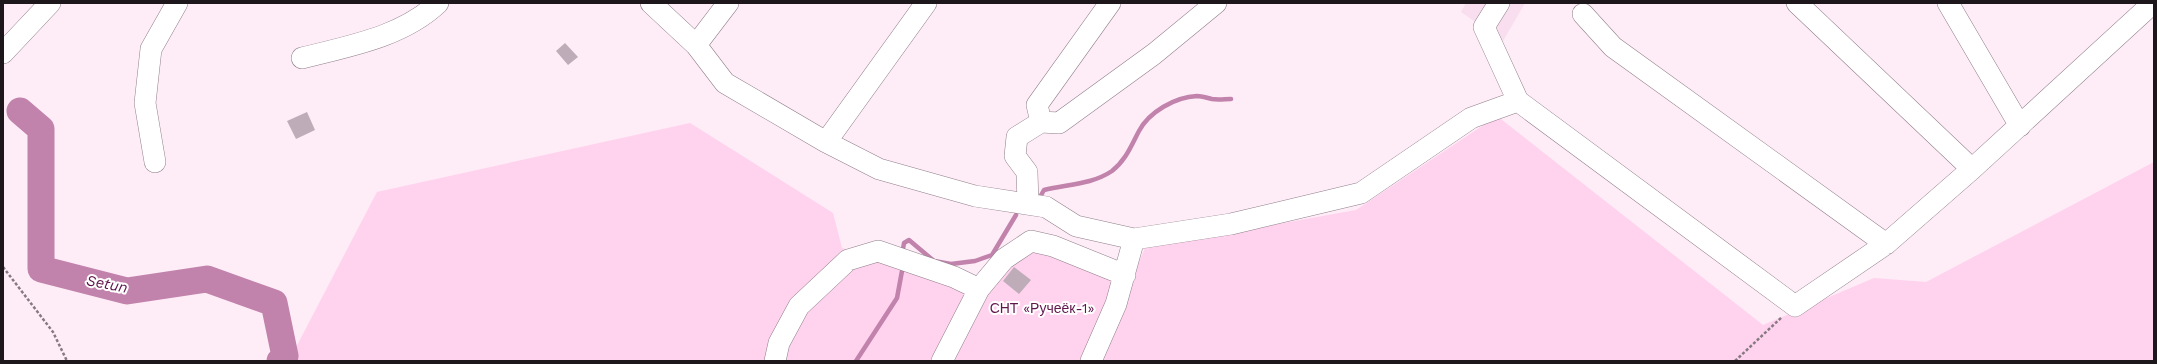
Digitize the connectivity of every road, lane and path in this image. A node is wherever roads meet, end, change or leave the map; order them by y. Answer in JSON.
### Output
{"nodes":[{"id":1,"x":50,"y":3,"type":"edge"},
{"id":2,"x":177,"y":3,"type":"edge"},
{"id":3,"x":438,"y":3,"type":"edge"},
{"id":4,"x":651,"y":3,"type":"edge"},
{"id":5,"x":728,"y":3,"type":"edge"},
{"id":6,"x":926,"y":3,"type":"edge"},
{"id":7,"x":1110,"y":3,"type":"edge"},
{"id":8,"x":1216,"y":3,"type":"edge"},
{"id":9,"x":1499,"y":3,"type":"edge"},
{"id":10,"x":1797,"y":3,"type":"edge"},
{"id":11,"x":1948,"y":3,"type":"edge"},
{"id":12,"x":2153,"y":3,"type":"edge"},
{"id":13,"x":1583,"y":14,"type":"dead end"},
{"id":14,"x":696,"y":45,"type":"junction"},
{"id":15,"x":3,"y":53,"type":"edge"},
{"id":16,"x":302,"y":58,"type":"dead end"},
{"id":17,"x":1518,"y":101,"type":"junction"},
{"id":18,"x":1041,"y":122,"type":"junction"},
{"id":19,"x":2020,"y":126,"type":"junction"},
{"id":20,"x":826,"y":142,"type":"junction"},
{"id":21,"x":155,"y":162,"type":"dead end"},
{"id":22,"x":1972,"y":169,"type":"junction"},
{"id":23,"x":1028,"y":204,"type":"junction"},
{"id":24,"x":1134,"y":239,"type":"junction"},
{"id":25,"x":1886,"y":244,"type":"junction"},
{"id":26,"x":3,"y":267,"type":"edge"},
{"id":27,"x":1125,"y":275,"type":"junction"},
{"id":28,"x":979,"y":289,"type":"junction"},
{"id":29,"x":1795,"y":306,"type":"junction"},
{"id":30,"x":67,"y":361,"type":"edge"},
{"id":31,"x":776,"y":361,"type":"edge"},
{"id":32,"x":942,"y":361,"type":"edge"},
{"id":33,"x":1091,"y":361,"type":"edge"},
{"id":34,"x":1735,"y":361,"type":"edge"}],
"edges":[{"from":1,"to":15,"type":"street"},
{"from":2,"to":21,"type":"street"},
{"from":3,"to":16,"type":"street"},
{"from":4,"to":14,"type":"street"},
{"from":5,"to":14,"type":"street"},
{"from":6,"to":20,"type":"street"},
{"from":7,"to":18,"type":"street"},
{"from":8,"to":18,"type":"street"},
{"from":9,"to":17,"type":"street"},
{"from":10,"to":22,"type":"street"},
{"from":11,"to":19,"type":"street"},
{"from":12,"to":19,"type":"street"},
{"from":13,"to":25,"type":"street"},
{"from":14,"to":20,"type":"street"},
{"from":17,"to":24,"type":"street"},
{"from":17,"to":29,"type":"street"},
{"from":18,"to":23,"type":"street"},
{"from":19,"to":22,"type":"street"},
{"from":20,"to":23,"type":"street"},
{"from":22,"to":25,"type":"street"},
{"from":23,"to":24,"type":"street"},
{"from":24,"to":27,"type":"street"},
{"from":25,"to":29,"type":"street"},
{"from":26,"to":30,"type":"path"},
{"from":27,"to":28,"type":"street"},
{"from":27,"to":33,"type":"street"},
{"from":28,"to":31,"type":"street"},
{"from":28,"to":32,"type":"street"},
{"from":29,"to":34,"type":"path"}]}
